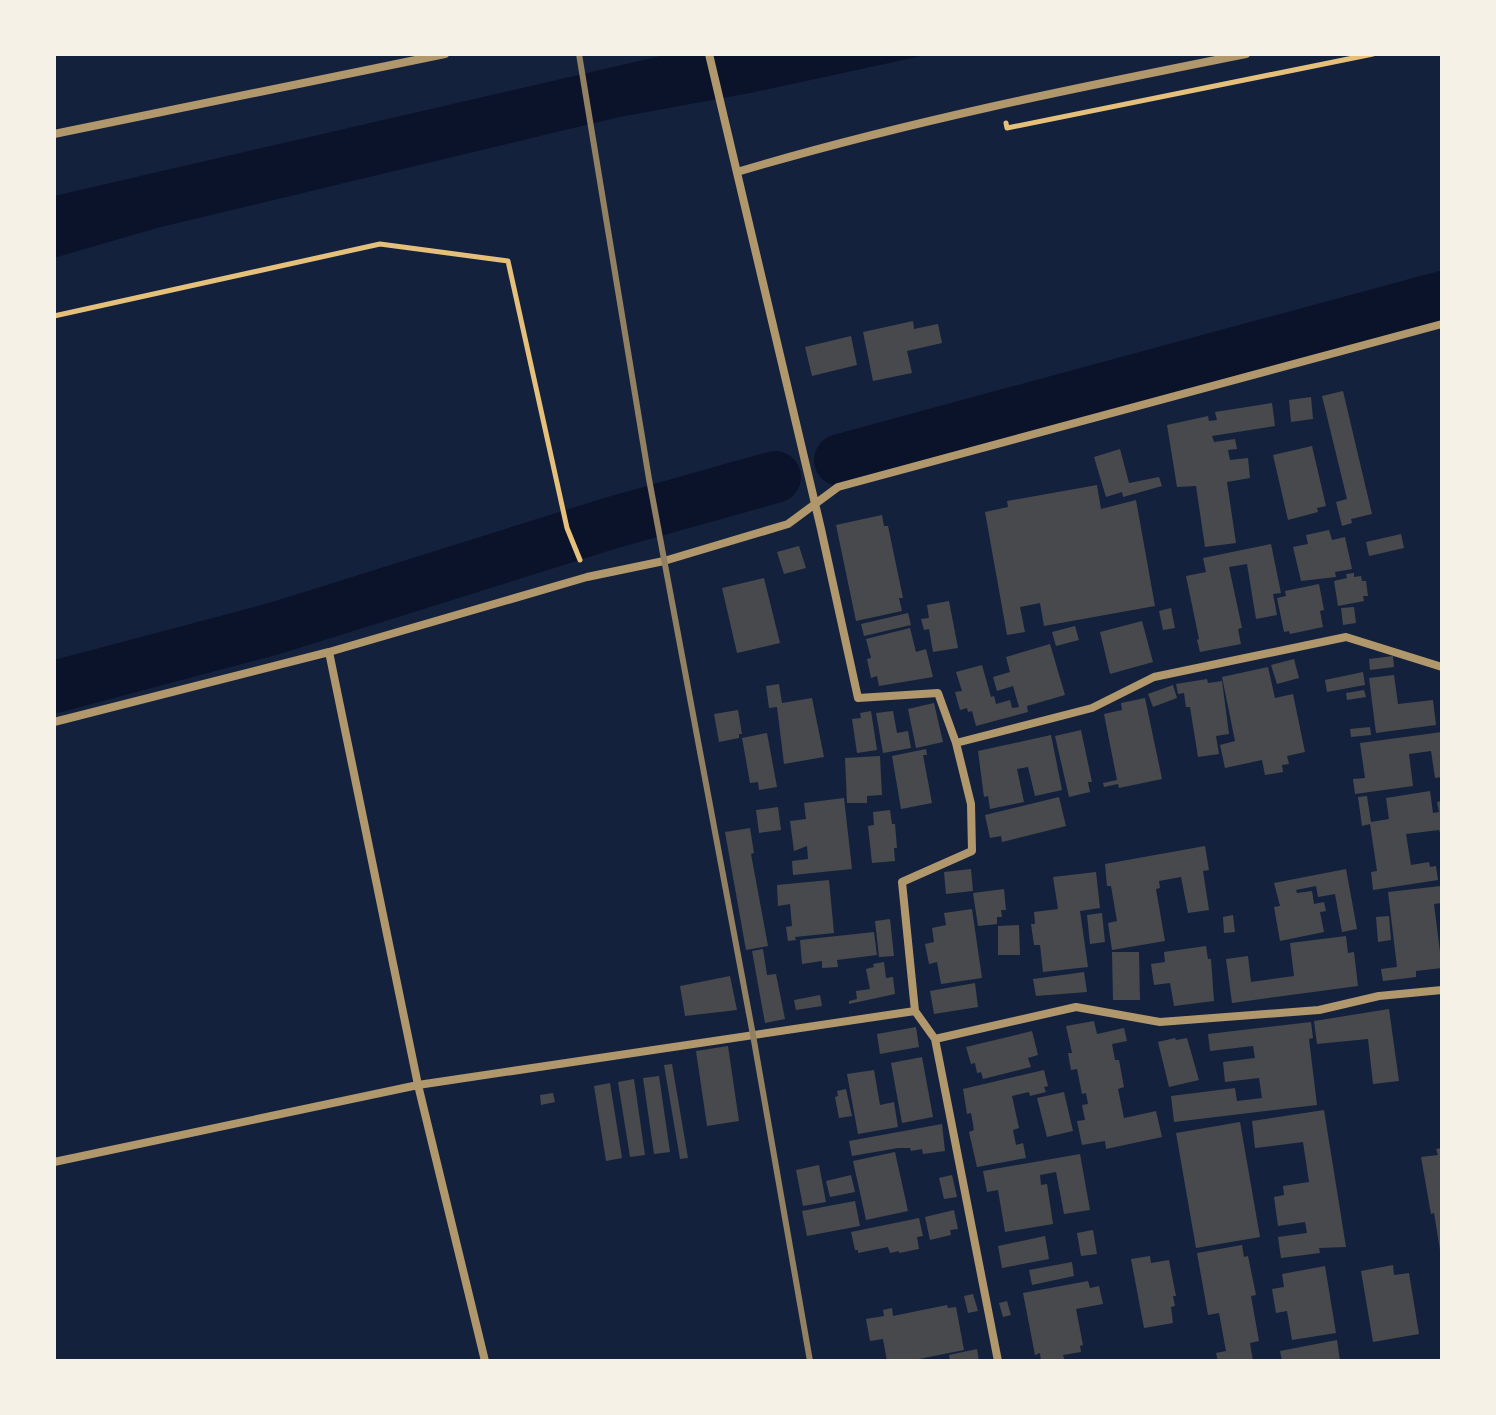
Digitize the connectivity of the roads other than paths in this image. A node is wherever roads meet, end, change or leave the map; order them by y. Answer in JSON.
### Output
{"nodes":[{"id":1,"x":445,"y":54,"type":"edge"},
{"id":2,"x":709,"y":54,"type":"edge"},
{"id":3,"x":1246,"y":54,"type":"edge"},
{"id":4,"x":54,"y":134,"type":"edge"},
{"id":5,"x":737,"y":172,"type":"junction"},
{"id":6,"x":1442,"y":324,"type":"edge"},
{"id":7,"x":814,"y":503,"type":"junction"},
{"id":8,"x":329,"y":652,"type":"junction"},
{"id":9,"x":1442,"y":667,"type":"edge"},
{"id":10,"x":54,"y":722,"type":"edge"},
{"id":11,"x":956,"y":743,"type":"junction"},
{"id":12,"x":1442,"y":990,"type":"edge"},
{"id":13,"x":915,"y":1011,"type":"junction"},
{"id":14,"x":935,"y":1039,"type":"junction"},
{"id":15,"x":418,"y":1085,"type":"junction"},
{"id":16,"x":54,"y":1162,"type":"edge"},
{"id":17,"x":485,"y":1361,"type":"edge"},
{"id":18,"x":998,"y":1361,"type":"edge"}],
"edges":[{"from":1,"to":4,"type":"street"},
{"from":2,"to":5,"type":"street"},
{"from":3,"to":5,"type":"street"},
{"from":5,"to":7,"type":"street"},
{"from":6,"to":7,"type":"street"},
{"from":7,"to":8,"type":"street"},
{"from":7,"to":11,"type":"street"},
{"from":8,"to":10,"type":"street"},
{"from":8,"to":15,"type":"street"},
{"from":9,"to":11,"type":"street"},
{"from":11,"to":13,"type":"street"},
{"from":12,"to":14,"type":"street"},
{"from":13,"to":14,"type":"street"},
{"from":13,"to":15,"type":"street"},
{"from":14,"to":18,"type":"street"},
{"from":15,"to":16,"type":"street"},
{"from":15,"to":17,"type":"street"}]}
